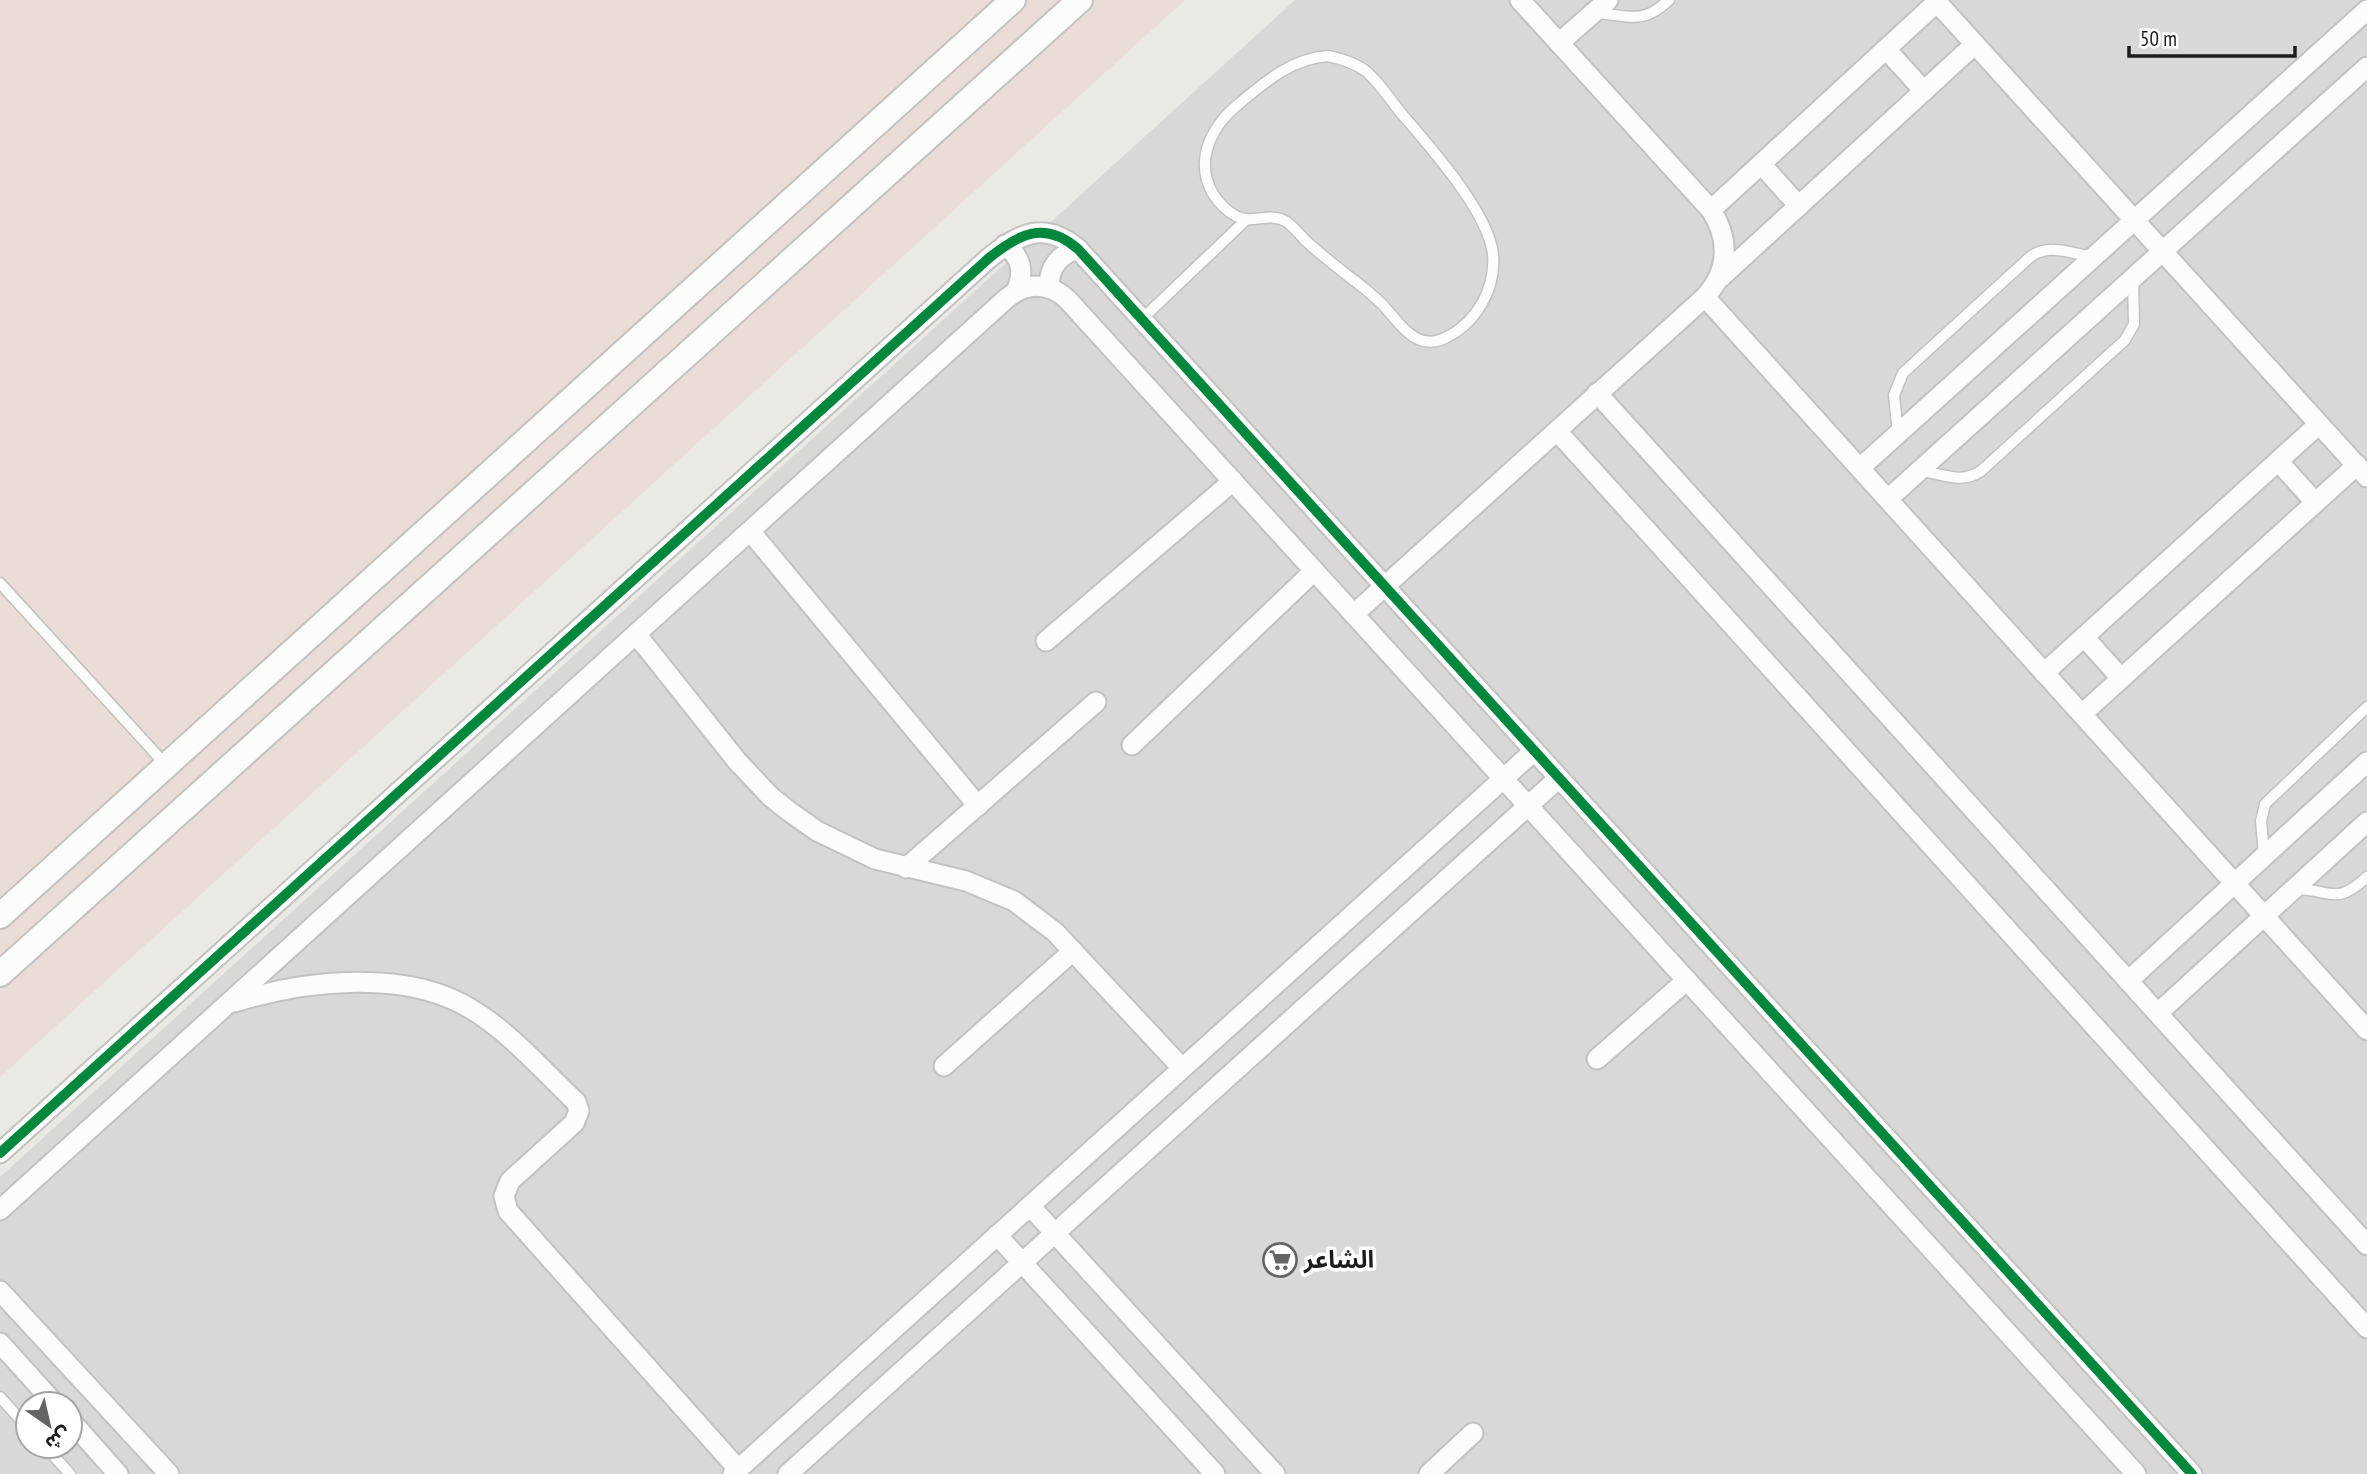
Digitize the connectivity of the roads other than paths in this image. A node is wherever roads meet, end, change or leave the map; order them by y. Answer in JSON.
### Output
{"nodes":[{"id":1,"x":1013,"y":0,"type":"edge"},
{"id":2,"x":1080,"y":0,"type":"edge"},
{"id":3,"x":1520,"y":0,"type":"edge"},
{"id":4,"x":1669,"y":0,"type":"edge"},
{"id":5,"x":1936,"y":1,"type":"edge"},
{"id":6,"x":1600,"y":6,"type":"edge"},
{"id":7,"x":2367,"y":10,"type":"edge"},
{"id":8,"x":1559,"y":43,"type":"junction"},
{"id":9,"x":1975,"y":44,"type":"junction"},
{"id":10,"x":1886,"y":49,"type":"junction"},
{"id":11,"x":2367,"y":67,"type":"edge"},
{"id":12,"x":1924,"y":91,"type":"junction"},
{"id":13,"x":1761,"y":164,"type":"junction"},
{"id":14,"x":1799,"y":206,"type":"junction"},
{"id":15,"x":1711,"y":210,"type":"junction"},
{"id":16,"x":1247,"y":219,"type":"junction"},
{"id":17,"x":2135,"y":220,"type":"junction"},
{"id":18,"x":1005,"y":245,"type":"junction"},
{"id":19,"x":1078,"y":249,"type":"junction"},
{"id":20,"x":2163,"y":251,"type":"junction"},
{"id":21,"x":2095,"y":256,"type":"junction"},
{"id":22,"x":2133,"y":278,"type":"junction"},
{"id":23,"x":1049,"y":287,"type":"junction"},
{"id":24,"x":1711,"y":289,"type":"junction"},
{"id":25,"x":1016,"y":291,"type":"junction"},
{"id":26,"x":1142,"y":319,"type":"junction"},
{"id":27,"x":1597,"y":393,"type":"junction"},
{"id":28,"x":2319,"y":424,"type":"junction"},
{"id":29,"x":1557,"y":431,"type":"junction"},
{"id":30,"x":1898,"y":434,"type":"junction"},
{"id":31,"x":2278,"y":461,"type":"junction"},
{"id":32,"x":1860,"y":468,"type":"junction"},
{"id":33,"x":1919,"y":471,"type":"junction"},
{"id":34,"x":2362,"y":471,"type":"edge"},
{"id":35,"x":1233,"y":481,"type":"junction"},
{"id":36,"x":1888,"y":499,"type":"junction"},
{"id":37,"x":2315,"y":502,"type":"junction"},
{"id":38,"x":750,"y":531,"type":"junction"},
{"id":39,"x":1314,"y":571,"type":"junction"},
{"id":40,"x":0,"y":583,"type":"edge"},
{"id":41,"x":1385,"y":586,"type":"junction"},
{"id":42,"x":1354,"y":614,"type":"junction"},
{"id":43,"x":636,"y":634,"type":"junction"},
{"id":44,"x":2084,"y":637,"type":"junction"},
{"id":45,"x":1046,"y":641,"type":"dead end"},
{"id":46,"x":2044,"y":673,"type":"junction"},
{"id":47,"x":2121,"y":678,"type":"junction"},
{"id":48,"x":1096,"y":702,"type":"dead end"},
{"id":49,"x":2367,"y":707,"type":"edge"},
{"id":50,"x":2082,"y":714,"type":"junction"},
{"id":51,"x":1132,"y":745,"type":"dead end"},
{"id":52,"x":1534,"y":751,"type":"junction"},
{"id":53,"x":2367,"y":762,"type":"edge"},
{"id":54,"x":166,"y":766,"type":"junction"},
{"id":55,"x":1559,"y":778,"type":"junction"},
{"id":56,"x":1503,"y":779,"type":"junction"},
{"id":57,"x":1528,"y":805,"type":"junction"},
{"id":58,"x":978,"y":806,"type":"junction"},
{"id":59,"x":2367,"y":822,"type":"edge"},
{"id":60,"x":2264,"y":856,"type":"junction"},
{"id":61,"x":906,"y":868,"type":"junction"},
{"id":62,"x":2367,"y":877,"type":"edge"},
{"id":63,"x":2234,"y":883,"type":"junction"},
{"id":64,"x":2294,"y":889,"type":"junction"},
{"id":65,"x":0,"y":916,"type":"edge"},
{"id":66,"x":2264,"y":916,"type":"junction"},
{"id":67,"x":1073,"y":951,"type":"junction"},
{"id":68,"x":0,"y":974,"type":"edge"},
{"id":69,"x":1686,"y":980,"type":"junction"},
{"id":70,"x":2128,"y":981,"type":"junction"},
{"id":71,"x":228,"y":1004,"type":"junction"},
{"id":72,"x":2158,"y":1013,"type":"junction"},
{"id":73,"x":2367,"y":1030,"type":"edge"},
{"id":74,"x":1597,"y":1059,"type":"dead end"},
{"id":75,"x":944,"y":1066,"type":"dead end"},
{"id":76,"x":1182,"y":1068,"type":"junction"},
{"id":77,"x":0,"y":1153,"type":"edge"},
{"id":78,"x":1030,"y":1206,"type":"junction"},
{"id":79,"x":0,"y":1210,"type":"edge"},
{"id":80,"x":1055,"y":1233,"type":"junction"},
{"id":81,"x":998,"y":1235,"type":"junction"},
{"id":82,"x":2367,"y":1245,"type":"edge"},
{"id":83,"x":1022,"y":1262,"type":"junction"},
{"id":84,"x":0,"y":1290,"type":"edge"},
{"id":85,"x":2367,"y":1328,"type":"edge"},
{"id":86,"x":0,"y":1343,"type":"edge"},
{"id":87,"x":42,"y":1390,"type":"edge"},
{"id":88,"x":0,"y":1396,"type":"edge"},
{"id":89,"x":14,"y":1412,"type":"edge"},
{"id":90,"x":1473,"y":1433,"type":"dead end"},
{"id":91,"x":84,"y":1436,"type":"edge"},
{"id":92,"x":58,"y":1460,"type":"edge"},
{"id":93,"x":735,"y":1472,"type":"edge"},
{"id":94,"x":70,"y":1474,"type":"edge"},
{"id":95,"x":118,"y":1474,"type":"edge"},
{"id":96,"x":169,"y":1474,"type":"edge"},
{"id":97,"x":788,"y":1474,"type":"edge"},
{"id":98,"x":1215,"y":1474,"type":"edge"},
{"id":99,"x":1275,"y":1474,"type":"edge"},
{"id":100,"x":1429,"y":1474,"type":"edge"},
{"id":101,"x":2136,"y":1474,"type":"edge"},
{"id":102,"x":2192,"y":1474,"type":"edge"}],
"edges":[{"from":1,"to":54,"type":"street"},
{"from":2,"to":68,"type":"street"},
{"from":3,"to":8,"type":"street"},
{"from":4,"to":6,"type":"lane"},
{"from":5,"to":9,"type":"street"},
{"from":5,"to":10,"type":"street"},
{"from":6,"to":8,"type":"street"},
{"from":7,"to":17,"type":"street"},
{"from":8,"to":15,"type":"street"},
{"from":9,"to":12,"type":"street"},
{"from":9,"to":17,"type":"street"},
{"from":10,"to":12,"type":"street"},
{"from":10,"to":13,"type":"street"},
{"from":11,"to":20,"type":"street"},
{"from":12,"to":14,"type":"street"},
{"from":13,"to":14,"type":"street"},
{"from":13,"to":15,"type":"street"},
{"from":14,"to":24,"type":"street"},
{"from":15,"to":24,"type":"street"},
{"from":16,"to":16,"type":"lane"},
{"from":16,"to":26,"type":"lane"},
{"from":17,"to":20,"type":"street"},
{"from":17,"to":21,"type":"street"},
{"from":18,"to":19,"type":"street"},
{"from":18,"to":25,"type":"street"},
{"from":18,"to":77,"type":"street"},
{"from":19,"to":23,"type":"street"},
{"from":19,"to":26,"type":"street"},
{"from":20,"to":22,"type":"street"},
{"from":20,"to":28,"type":"street"},
{"from":21,"to":30,"type":"street"},
{"from":21,"to":30,"type":"lane"},
{"from":22,"to":33,"type":"street"},
{"from":22,"to":33,"type":"lane"},
{"from":23,"to":25,"type":"street"},
{"from":23,"to":35,"type":"street"},
{"from":24,"to":27,"type":"street"},
{"from":24,"to":32,"type":"street"},
{"from":25,"to":38,"type":"street"},
{"from":26,"to":41,"type":"street"},
{"from":27,"to":29,"type":"street"},
{"from":27,"to":70,"type":"street"},
{"from":28,"to":31,"type":"street"},
{"from":28,"to":34,"type":"street"},
{"from":29,"to":41,"type":"street"},
{"from":29,"to":85,"type":"street"},
{"from":30,"to":32,"type":"street"},
{"from":31,"to":37,"type":"street"},
{"from":31,"to":44,"type":"street"},
{"from":32,"to":36,"type":"street"},
{"from":33,"to":36,"type":"street"},
{"from":34,"to":37,"type":"street"},
{"from":35,"to":39,"type":"street"},
{"from":35,"to":45,"type":"street"},
{"from":36,"to":46,"type":"street"},
{"from":37,"to":47,"type":"street"},
{"from":38,"to":43,"type":"street"},
{"from":38,"to":58,"type":"street"},
{"from":39,"to":42,"type":"street"},
{"from":39,"to":51,"type":"street"},
{"from":40,"to":54,"type":"lane"},
{"from":41,"to":42,"type":"street"},
{"from":41,"to":52,"type":"street"},
{"from":42,"to":56,"type":"street"},
{"from":43,"to":61,"type":"street"},
{"from":43,"to":71,"type":"street"},
{"from":44,"to":46,"type":"street"},
{"from":44,"to":47,"type":"street"},
{"from":46,"to":50,"type":"street"},
{"from":47,"to":50,"type":"street"},
{"from":48,"to":58,"type":"street"},
{"from":49,"to":60,"type":"lane"},
{"from":50,"to":63,"type":"street"},
{"from":52,"to":55,"type":"street"},
{"from":52,"to":56,"type":"street"},
{"from":53,"to":60,"type":"street"},
{"from":54,"to":65,"type":"street"},
{"from":55,"to":57,"type":"street"},
{"from":55,"to":102,"type":"street"},
{"from":56,"to":57,"type":"street"},
{"from":56,"to":76,"type":"street"},
{"from":57,"to":69,"type":"street"},
{"from":57,"to":80,"type":"street"},
{"from":58,"to":61,"type":"street"},
{"from":59,"to":64,"type":"street"},
{"from":60,"to":63,"type":"street"},
{"from":61,"to":67,"type":"street"},
{"from":62,"to":64,"type":"lane"},
{"from":63,"to":66,"type":"street"},
{"from":63,"to":70,"type":"street"},
{"from":64,"to":66,"type":"street"},
{"from":66,"to":72,"type":"street"},
{"from":66,"to":73,"type":"street"},
{"from":67,"to":75,"type":"street"},
{"from":67,"to":76,"type":"street"},
{"from":69,"to":74,"type":"street"},
{"from":69,"to":101,"type":"street"},
{"from":70,"to":72,"type":"street"},
{"from":71,"to":79,"type":"street"},
{"from":71,"to":93,"type":"street"},
{"from":72,"to":82,"type":"street"},
{"from":76,"to":78,"type":"street"},
{"from":78,"to":80,"type":"street"},
{"from":78,"to":81,"type":"street"},
{"from":80,"to":83,"type":"street"},
{"from":80,"to":99,"type":"street"},
{"from":81,"to":83,"type":"street"},
{"from":81,"to":93,"type":"street"},
{"from":83,"to":97,"type":"street"},
{"from":83,"to":98,"type":"street"},
{"from":84,"to":96,"type":"street"},
{"from":86,"to":87,"type":"street"},
{"from":88,"to":89,"type":"lane"},
{"from":90,"to":100,"type":"street"},
{"from":91,"to":95,"type":"street"},
{"from":92,"to":94,"type":"lane"}]}
